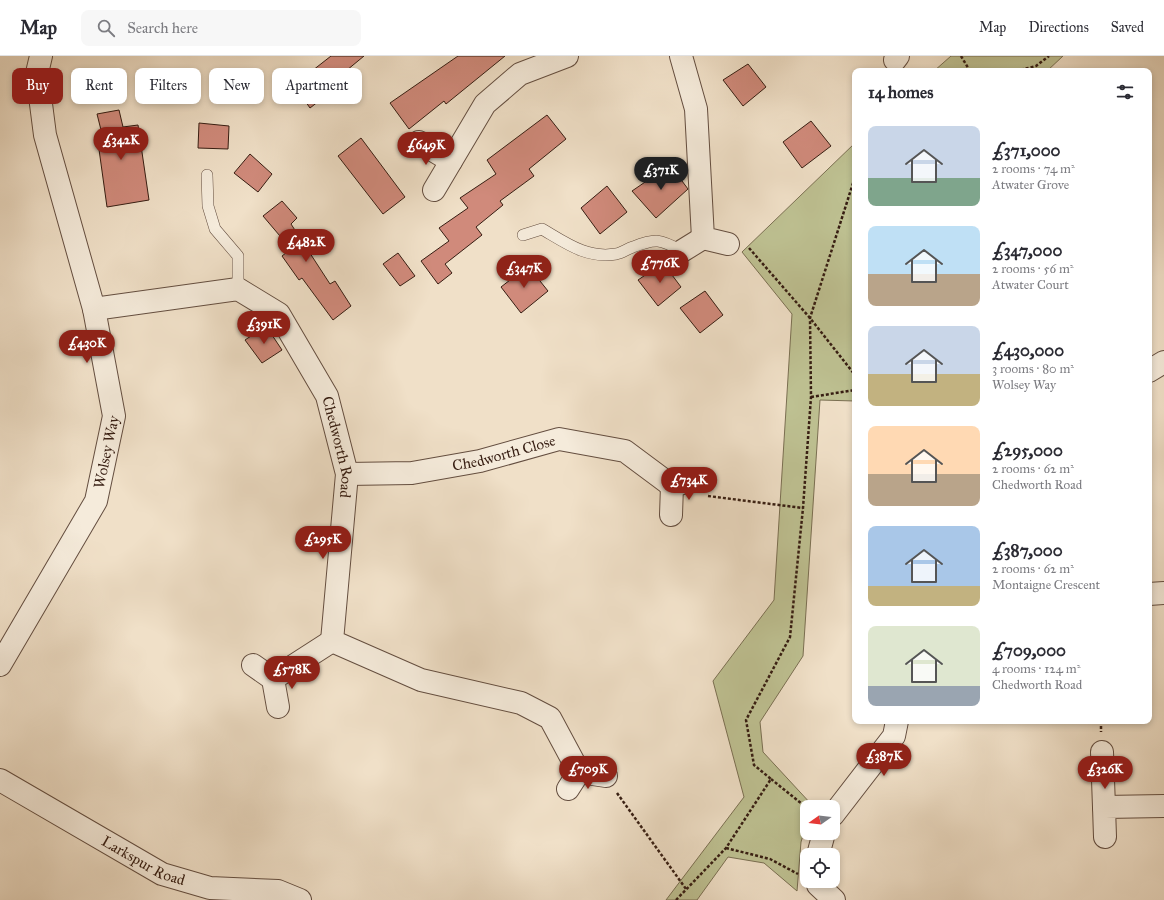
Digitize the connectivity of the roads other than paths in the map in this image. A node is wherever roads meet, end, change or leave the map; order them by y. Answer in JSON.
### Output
{"nodes":[{"id":1,"x":41,"y":56,"type":"edge"},
{"id":2,"x":567,"y":56,"type":"edge"},
{"id":3,"x":682,"y":56,"type":"edge"},
{"id":4,"x":419,"y":142,"type":"dead end"},
{"id":5,"x":451,"y":161,"type":"junction"},
{"id":6,"x":207,"y":175,"type":"dead end"},
{"id":7,"x":434,"y":190,"type":"dead end"},
{"id":8,"x":523,"y":235,"type":"dead end"},
{"id":9,"x":703,"y":238,"type":"junction"},
{"id":10,"x":728,"y":244,"type":"road end"},
{"id":11,"x":682,"y":251,"type":"joint"},
{"id":12,"x":238,"y":289,"type":"junction"},
{"id":13,"x":94,"y":309,"type":"junction"},
{"id":14,"x":1164,"y":362,"type":"edge"},
{"id":15,"x":1152,"y":369,"type":"edge"},
{"id":16,"x":347,"y":474,"type":"junction"},
{"id":17,"x":694,"y":480,"type":"road end"},
{"id":18,"x":672,"y":486,"type":"junction"},
{"id":19,"x":672,"y":515,"type":"dead end"},
{"id":20,"x":1164,"y":593,"type":"edge"},
{"id":21,"x":1152,"y":594,"type":"edge"},
{"id":22,"x":332,"y":641,"type":"junction"},
{"id":23,"x":0,"y":665,"type":"edge"},
{"id":24,"x":253,"y":665,"type":"dead end"},
{"id":25,"x":272,"y":679,"type":"junction"},
{"id":26,"x":278,"y":707,"type":"dead end"},
{"id":27,"x":896,"y":724,"type":"edge"},
{"id":28,"x":1102,"y":752,"type":"dead end"},
{"id":29,"x":606,"y":776,"type":"road end"},
{"id":30,"x":0,"y":780,"type":"edge"},
{"id":31,"x":840,"y":806,"type":"edge"},
{"id":32,"x":1164,"y":806,"type":"edge"},
{"id":33,"x":1104,"y":807,"type":"junction"},
{"id":34,"x":1105,"y":837,"type":"dead end"},
{"id":35,"x":821,"y":888,"type":"edge"},
{"id":36,"x":300,"y":900,"type":"edge"},
{"id":37,"x":834,"y":900,"type":"edge"}],
"edges":[{"from":1,"to":13,"type":"street","name":"Wolsey Way"},
{"from":2,"to":5,"type":"street"},
{"from":3,"to":9,"type":"street"},
{"from":4,"to":5,"type":"street"},
{"from":5,"to":7,"type":"street"},
{"from":6,"to":12,"type":"lane"},
{"from":8,"to":11,"type":"lane"},
{"from":9,"to":10,"type":"street"},
{"from":9,"to":11,"type":"street"},
{"from":12,"to":13,"type":"street"},
{"from":12,"to":16,"type":"street","name":"Chedworth Road"},
{"from":13,"to":23,"type":"street","name":"Wolsey Way"},
{"from":14,"to":15,"type":"street"},
{"from":16,"to":18,"type":"street","name":"Chedworth Close"},
{"from":16,"to":22,"type":"street","name":"Chedworth Road"},
{"from":17,"to":18,"type":"street"},
{"from":18,"to":19,"type":"street"},
{"from":20,"to":21,"type":"street"},
{"from":22,"to":25,"type":"street"},
{"from":22,"to":29,"type":"street"},
{"from":24,"to":25,"type":"street"},
{"from":25,"to":26,"type":"street"},
{"from":27,"to":31,"type":"street"},
{"from":28,"to":33,"type":"street"},
{"from":30,"to":36,"type":"street","name":"Larkspur Road"},
{"from":32,"to":33,"type":"street"},
{"from":33,"to":34,"type":"street"},
{"from":35,"to":37,"type":"street"}]}
